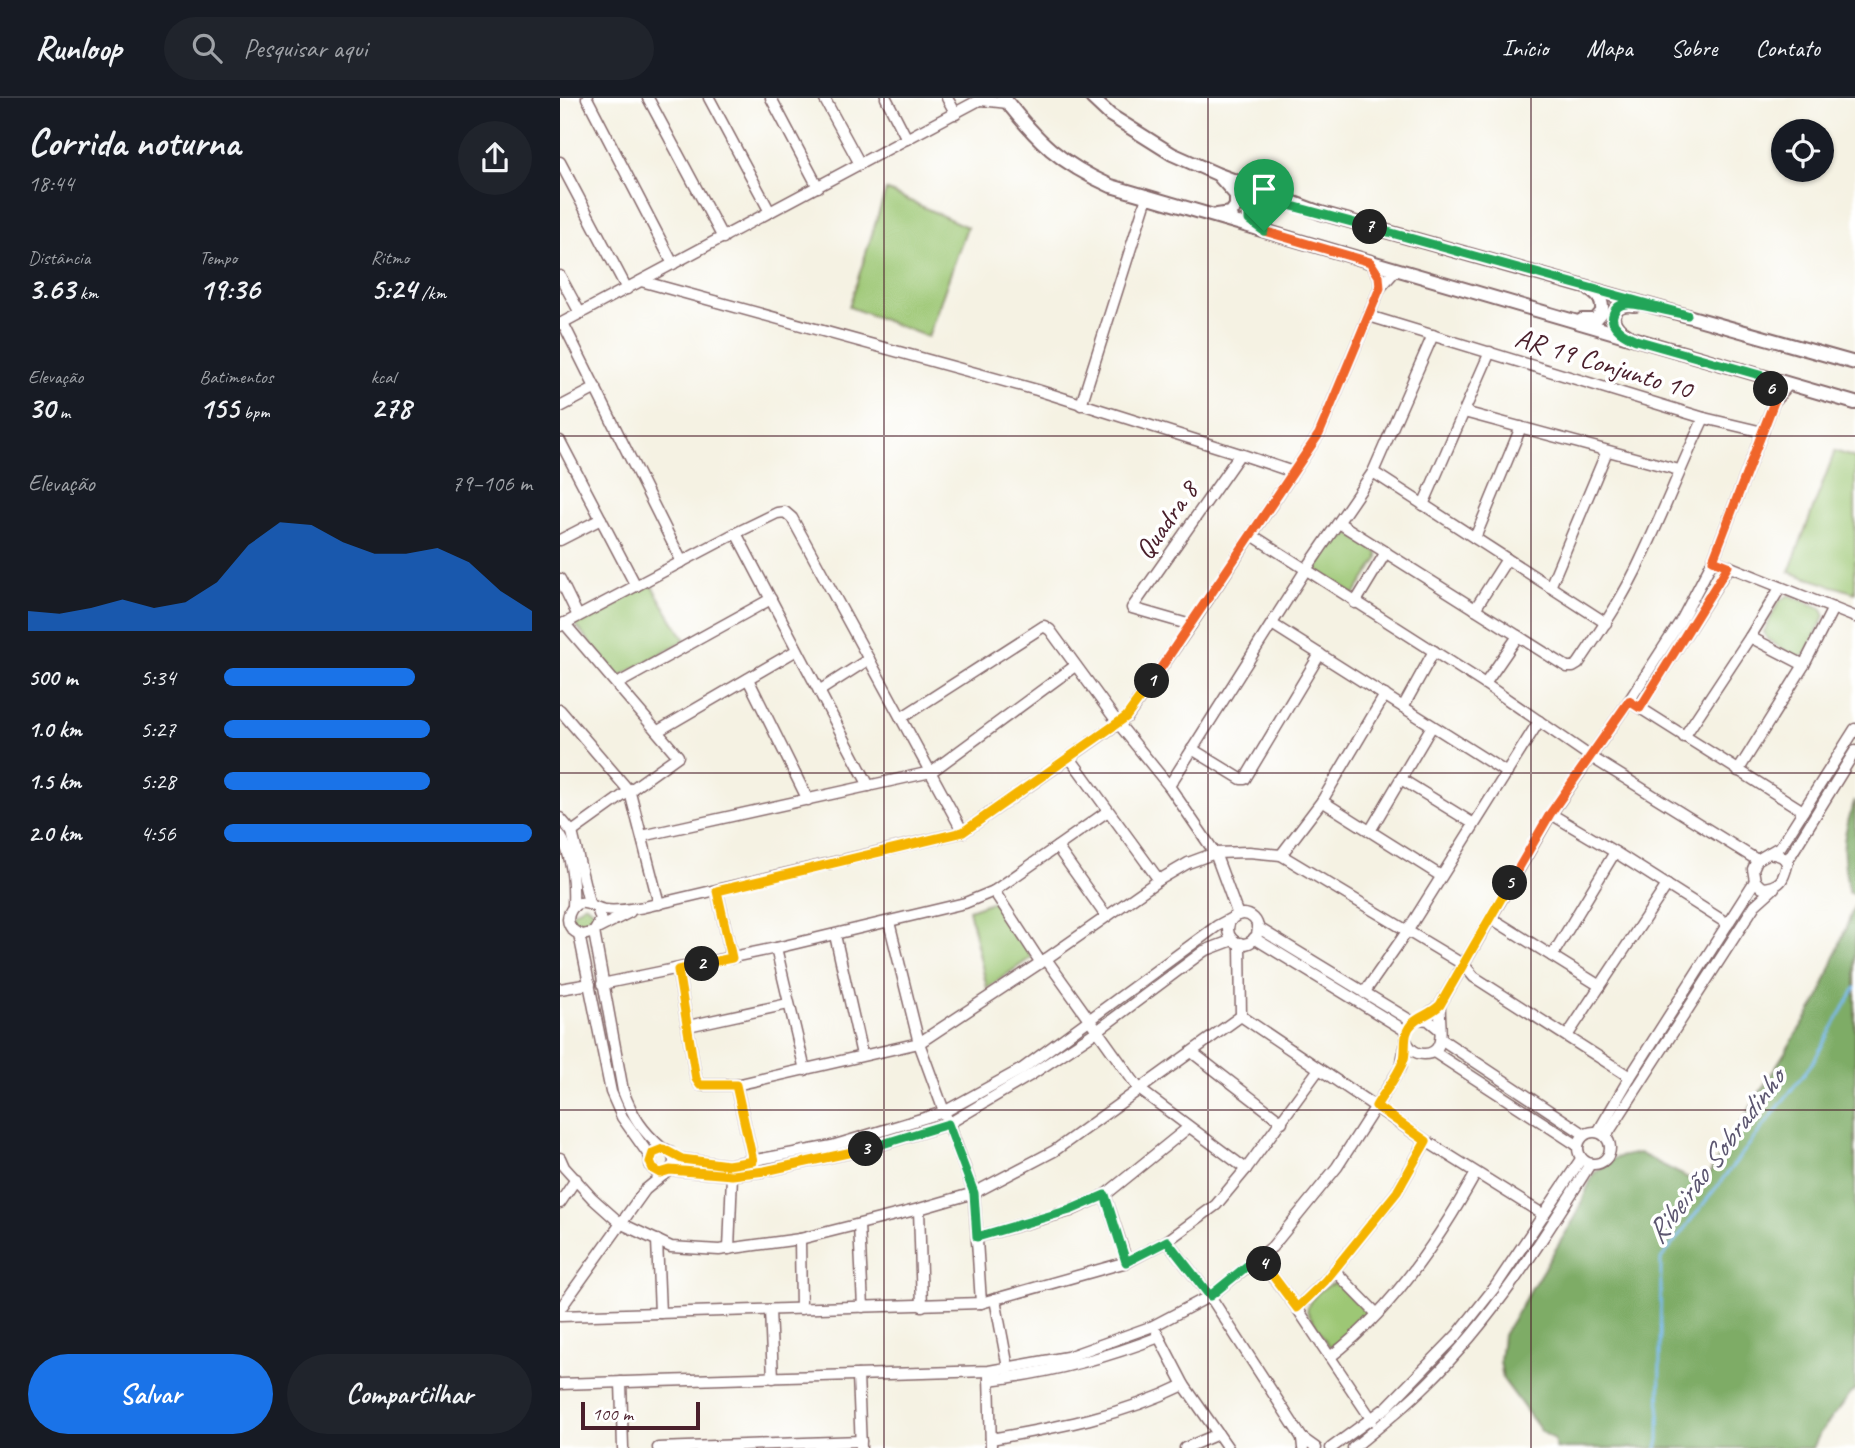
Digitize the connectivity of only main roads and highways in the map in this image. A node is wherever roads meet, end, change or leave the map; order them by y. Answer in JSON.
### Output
{"nodes":[{"id":1,"x":1092,"y":98,"type":"edge"},
{"id":2,"x":1006,"y":100,"type":"edge"},
{"id":3,"x":1217,"y":174,"type":"junction"},
{"id":4,"x":1321,"y":213,"type":"junction"},
{"id":5,"x":1210,"y":215,"type":"junction"},
{"id":6,"x":1264,"y":231,"type":"junction"},
{"id":7,"x":1587,"y":288,"type":"junction"},
{"id":8,"x":1527,"y":308,"type":"junction"},
{"id":9,"x":1687,"y":315,"type":"junction"},
{"id":10,"x":1636,"y":340,"type":"junction"},
{"id":11,"x":1855,"y":363,"type":"edge"},
{"id":12,"x":1855,"y":404,"type":"edge"}],
"edges":[{"from":1,"to":3,"type":"main road"},
{"from":2,"to":5,"type":"main road"},
{"from":3,"to":4,"type":"main road"},
{"from":3,"to":5,"type":"main road"},
{"from":4,"to":6,"type":"main road"},
{"from":4,"to":7,"type":"main road"},
{"from":5,"to":6,"type":"main road"},
{"from":6,"to":8,"type":"main road"},
{"from":7,"to":8,"type":"main road"},
{"from":7,"to":9,"type":"main road"},
{"from":8,"to":10,"type":"main road"},
{"from":9,"to":10,"type":"main road"},
{"from":9,"to":11,"type":"main road"},
{"from":10,"to":12,"type":"main road"}]}
